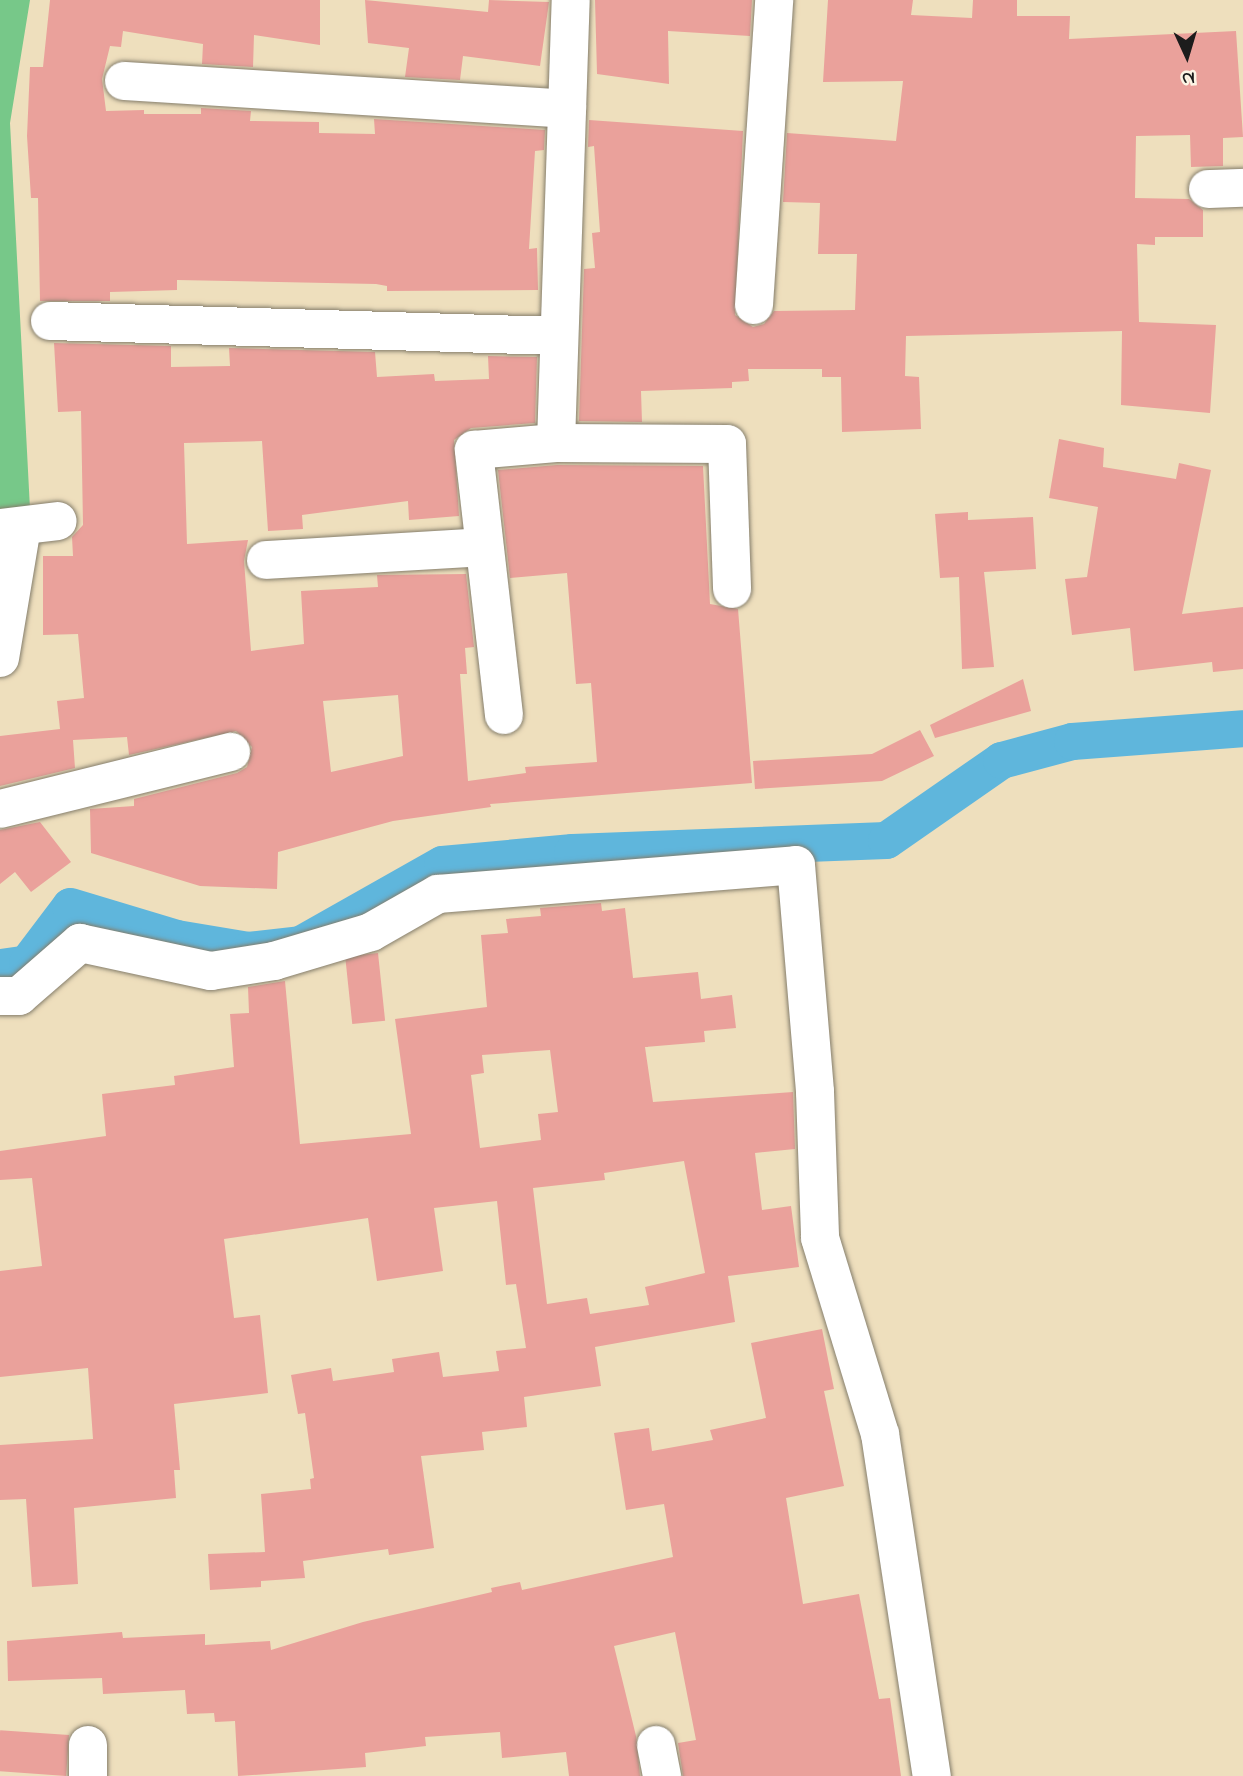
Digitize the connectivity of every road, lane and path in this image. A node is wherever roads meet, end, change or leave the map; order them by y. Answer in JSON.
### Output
{"nodes":[{"id":1,"x":571,"y":0,"type":"edge"},
{"id":2,"x":774,"y":0,"type":"edge"},
{"id":3,"x":124,"y":81,"type":"dead end"},
{"id":4,"x":567,"y":109,"type":"junction"},
{"id":5,"x":754,"y":305,"type":"dead end"},
{"id":6,"x":50,"y":321,"type":"dead end"},
{"id":7,"x":559,"y":337,"type":"junction"},
{"id":8,"x":555,"y":443,"type":"junction"},
{"id":9,"x":27,"y":525,"type":"edge"},
{"id":10,"x":484,"y":547,"type":"junction"},
{"id":11,"x":266,"y":560,"type":"dead end"},
{"id":12,"x":732,"y":589,"type":"dead end"},
{"id":13,"x":0,"y":658,"type":"edge"},
{"id":14,"x":504,"y":715,"type":"dead end"},
{"id":15,"x":231,"y":752,"type":"dead end"},
{"id":16,"x":0,"y":809,"type":"edge"},
{"id":17,"x":0,"y":996,"type":"edge"},
{"id":18,"x":932,"y":1776,"type":"edge"}],
"edges":[{"from":1,"to":4,"type":"street"},
{"from":2,"to":5,"type":"street"},
{"from":3,"to":4,"type":"street"},
{"from":4,"to":7,"type":"street"},
{"from":6,"to":7,"type":"street"},
{"from":7,"to":8,"type":"street"},
{"from":8,"to":10,"type":"street"},
{"from":8,"to":12,"type":"street"},
{"from":9,"to":13,"type":"street"},
{"from":10,"to":11,"type":"street"},
{"from":10,"to":14,"type":"street"},
{"from":15,"to":16,"type":"street"},
{"from":17,"to":18,"type":"street"}]}
